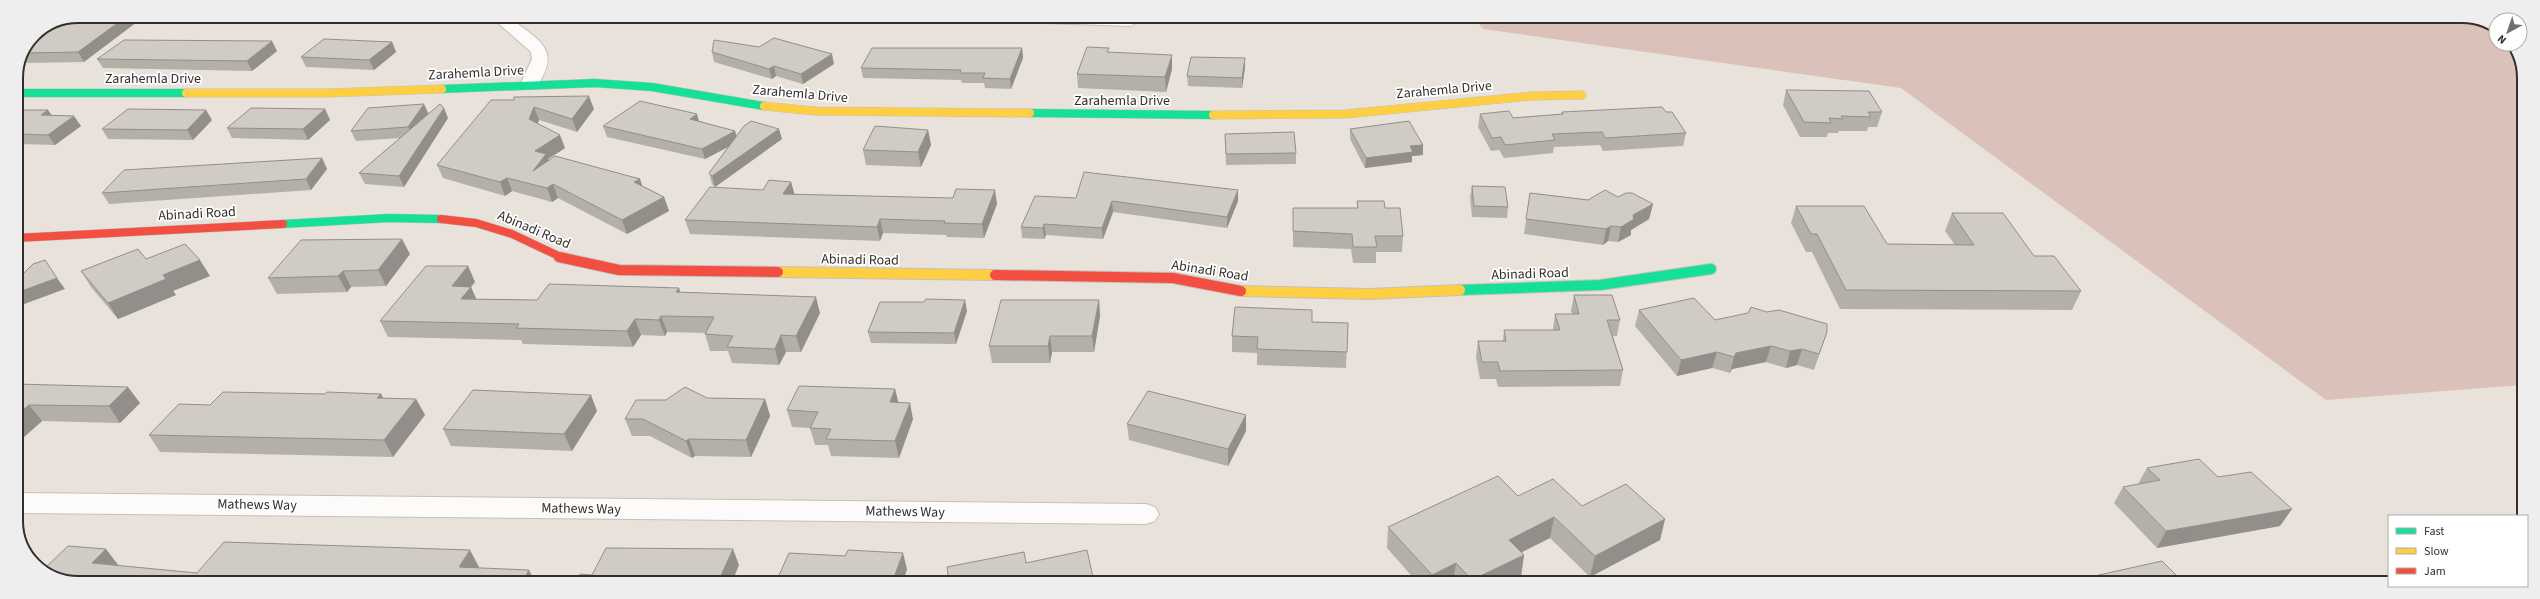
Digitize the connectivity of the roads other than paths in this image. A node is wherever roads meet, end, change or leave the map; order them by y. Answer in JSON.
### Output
{"nodes":[{"id":1,"x":504,"y":23,"type":"edge"},
{"id":2,"x":529,"y":85,"type":"junction"},
{"id":3,"x":23,"y":93,"type":"edge"},
{"id":4,"x":1582,"y":95,"type":"dead end"},
{"id":5,"x":23,"y":238,"type":"edge"},
{"id":6,"x":1711,"y":269,"type":"dead end"},
{"id":7,"x":23,"y":503,"type":"edge"},
{"id":8,"x":1146,"y":514,"type":"dead end"}],
"edges":[{"from":1,"to":2,"type":"street"},
{"from":2,"to":3,"type":"street","name":"Zarahemla Drive"},
{"from":2,"to":4,"type":"street","name":"Zarahemla Drive"},
{"from":5,"to":6,"type":"street","name":"Abinadi Road"},
{"from":7,"to":8,"type":"street","name":"Mathews Way"}]}
